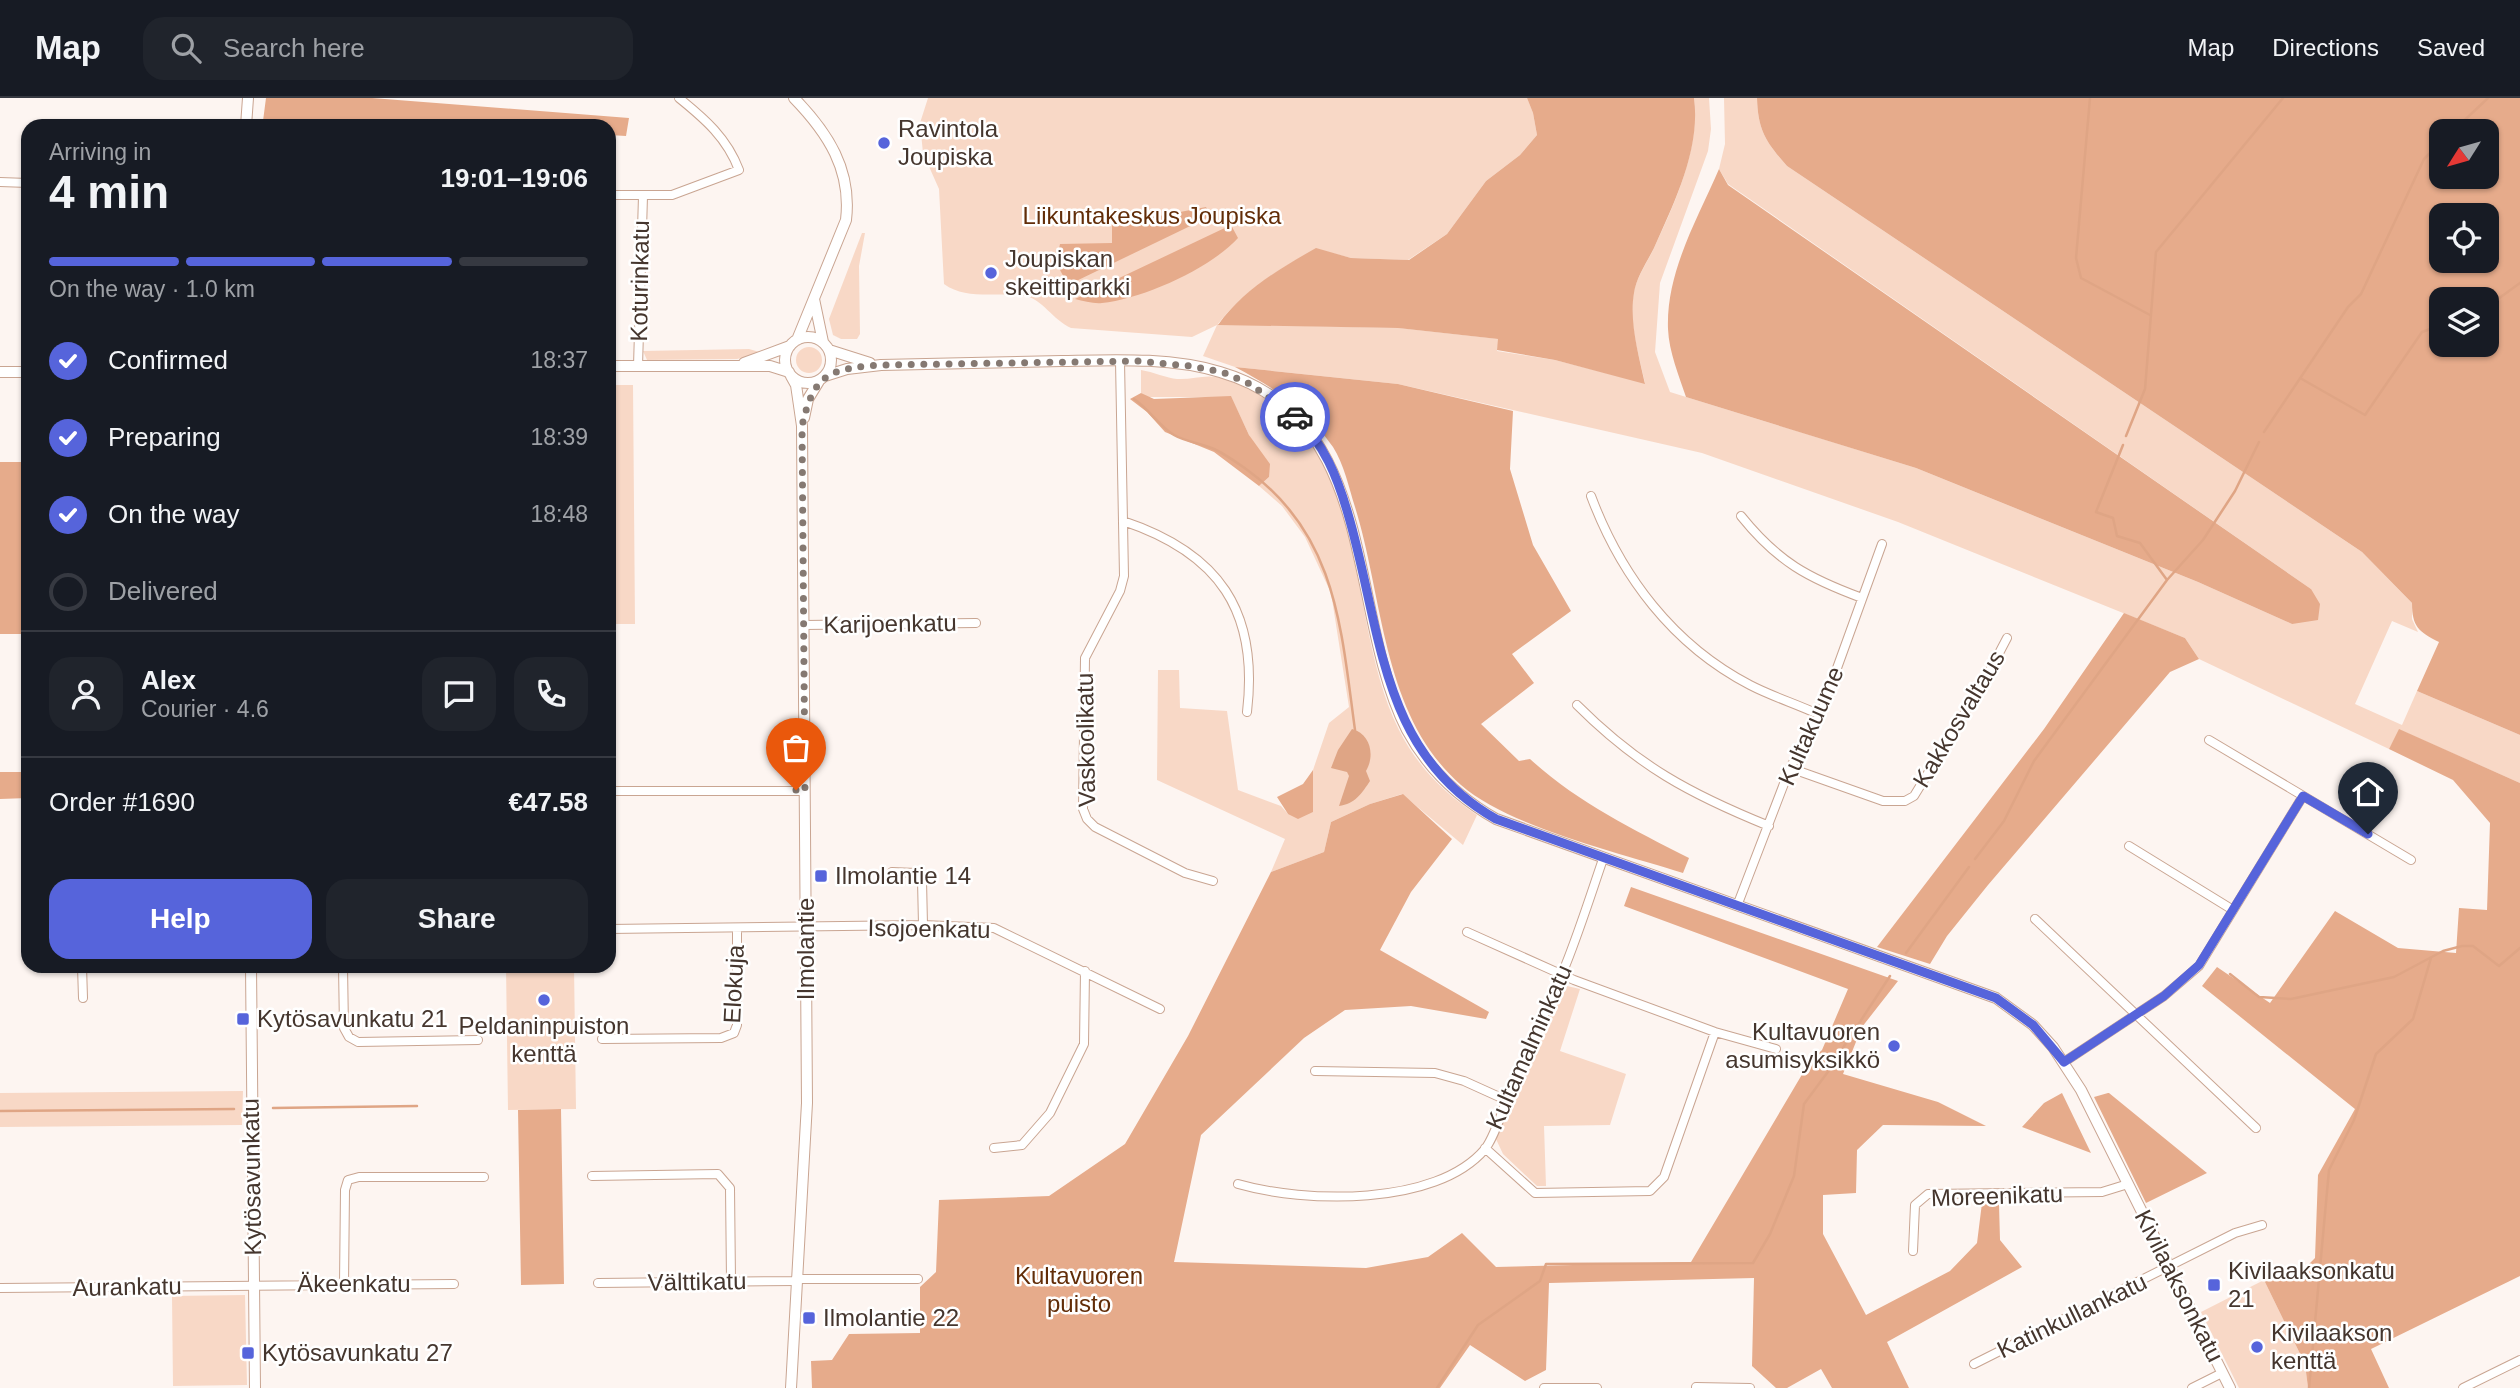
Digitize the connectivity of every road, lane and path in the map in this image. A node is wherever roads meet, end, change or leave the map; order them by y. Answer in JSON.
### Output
{"nodes":[{"id":1,"x":248,"y":98,"type":"edge"},
{"id":2,"x":679,"y":98,"type":"edge"},
{"id":3,"x":799,"y":99,"type":"edge"},
{"id":4,"x":246,"y":119,"type":"edge"},
{"id":5,"x":0,"y":182,"type":"edge"},
{"id":6,"x":21,"y":183,"type":"edge"},
{"id":7,"x":616,"y":195,"type":"edge"},
{"id":8,"x":643,"y":196,"type":"junction"},
{"id":9,"x":814,"y":297,"type":"junction"},
{"id":10,"x":794,"y":343,"type":"junction"},
{"id":11,"x":826,"y":347,"type":"junction"},
{"id":12,"x":1120,"y":361,"type":"junction"},
{"id":13,"x":881,"y":365,"type":"junction"},
{"id":14,"x":616,"y":366,"type":"edge"},
{"id":15,"x":638,"y":366,"type":"junction"},
{"id":16,"x":726,"y":366,"type":"junction"},
{"id":17,"x":0,"y":372,"type":"edge"},
{"id":18,"x":21,"y":372,"type":"edge"},
{"id":19,"x":790,"y":374,"type":"junction"},
{"id":20,"x":822,"y":378,"type":"junction"},
{"id":21,"x":802,"y":426,"type":"junction"},
{"id":22,"x":1591,"y":496,"type":"dead end"},
{"id":23,"x":1741,"y":516,"type":"dead end"},
{"id":24,"x":1123,"y":521,"type":"junction"},
{"id":25,"x":1882,"y":544,"type":"dead end"},
{"id":26,"x":1863,"y":598,"type":"junction"},
{"id":27,"x":976,"y":623,"type":"dead end"},
{"id":28,"x":804,"y":625,"type":"junction"},
{"id":29,"x":2007,"y":638,"type":"dead end"},
{"id":30,"x":1577,"y":705,"type":"dead end"},
{"id":31,"x":1247,"y":712,"type":"dead end"},
{"id":32,"x":1819,"y":715,"type":"junction"},
{"id":33,"x":2209,"y":740,"type":"dead end"},
{"id":34,"x":1790,"y":768,"type":"junction"},
{"id":35,"x":616,"y":791,"type":"edge"},
{"id":36,"x":805,"y":791,"type":"junction"},
{"id":37,"x":2303,"y":796,"type":"junction"},
{"id":38,"x":1769,"y":826,"type":"junction"},
{"id":39,"x":2129,"y":846,"type":"dead end"},
{"id":40,"x":1604,"y":859,"type":"junction"},
{"id":41,"x":2411,"y":860,"type":"dead end"},
{"id":42,"x":892,"y":872,"type":"dead end"},
{"id":43,"x":1213,"y":881,"type":"dead end"},
{"id":44,"x":1737,"y":906,"type":"junction"},
{"id":45,"x":2233,"y":910,"type":"junction"},
{"id":46,"x":2035,"y":919,"type":"dead end"},
{"id":47,"x":923,"y":925,"type":"junction"},
{"id":48,"x":806,"y":928,"type":"junction"},
{"id":49,"x":616,"y":929,"type":"edge"},
{"id":50,"x":737,"y":929,"type":"junction"},
{"id":51,"x":1466,"y":932,"type":"dead end"},
{"id":52,"x":1085,"y":971,"type":"junction"},
{"id":53,"x":82,"y":973,"type":"edge"},
{"id":54,"x":251,"y":973,"type":"edge"},
{"id":55,"x":344,"y":973,"type":"edge"},
{"id":56,"x":1562,"y":975,"type":"junction"},
{"id":57,"x":83,"y":998,"type":"dead end"},
{"id":58,"x":1160,"y":1009,"type":"dead end"},
{"id":59,"x":2137,"y":1013,"type":"junction"},
{"id":60,"x":1715,"y":1032,"type":"junction"},
{"id":61,"x":602,"y":1039,"type":"dead end"},
{"id":62,"x":478,"y":1040,"type":"dead end"},
{"id":63,"x":1776,"y":1049,"type":"dead end"},
{"id":64,"x":2064,"y":1062,"type":"junction"},
{"id":65,"x":1315,"y":1071,"type":"dead end"},
{"id":66,"x":1506,"y":1100,"type":"junction"},
{"id":67,"x":2256,"y":1128,"type":"dead end"},
{"id":68,"x":994,"y":1148,"type":"dead end"},
{"id":69,"x":1485,"y":1148,"type":"junction"},
{"id":70,"x":592,"y":1176,"type":"dead end"},
{"id":71,"x":484,"y":1177,"type":"dead end"},
{"id":72,"x":1238,"y":1184,"type":"dead end"},
{"id":73,"x":2128,"y":1184,"type":"junction"},
{"id":74,"x":2262,"y":1225,"type":"dead end"},
{"id":75,"x":1913,"y":1251,"type":"dead end"},
{"id":76,"x":2169,"y":1267,"type":"junction"},
{"id":77,"x":918,"y":1279,"type":"dead end"},
{"id":78,"x":731,"y":1280,"type":"junction"},
{"id":79,"x":796,"y":1280,"type":"junction"},
{"id":80,"x":598,"y":1283,"type":"dead end"},
{"id":81,"x":344,"y":1284,"type":"junction"},
{"id":82,"x":454,"y":1284,"type":"dead end"},
{"id":83,"x":254,"y":1285,"type":"junction"},
{"id":84,"x":0,"y":1288,"type":"edge"},
{"id":85,"x":2520,"y":1360,"type":"edge"},
{"id":86,"x":1974,"y":1364,"type":"dead end"},
{"id":87,"x":2222,"y":1373,"type":"junction"},
{"id":88,"x":1696,"y":1387,"type":"edge"},
{"id":89,"x":255,"y":1388,"type":"edge"},
{"id":90,"x":791,"y":1388,"type":"edge"},
{"id":91,"x":1544,"y":1388,"type":"edge"},
{"id":92,"x":1597,"y":1388,"type":"edge"},
{"id":93,"x":1750,"y":1388,"type":"edge"},
{"id":94,"x":2192,"y":1388,"type":"edge"},
{"id":95,"x":2230,"y":1388,"type":"edge"},
{"id":96,"x":2463,"y":1388,"type":"edge"}],
"edges":[{"from":1,"to":4,"type":"street"},
{"from":2,"to":8,"type":"street"},
{"from":3,"to":9,"type":"street"},
{"from":5,"to":6,"type":"street"},
{"from":7,"to":8,"type":"street"},
{"from":8,"to":15,"type":"street","name":"Koturinkatu"},
{"from":9,"to":10,"type":"street"},
{"from":9,"to":11,"type":"street"},
{"from":10,"to":11,"type":"street"},
{"from":10,"to":16,"type":"street"},
{"from":10,"to":19,"type":"street"},
{"from":11,"to":13,"type":"street"},
{"from":11,"to":20,"type":"street"},
{"from":12,"to":13,"type":"street","name":"Kivilaaksonkatu"},
{"from":12,"to":24,"type":"street","name":"Vaskoolikatu"},
{"from":12,"to":40,"type":"street","name":"Kivilaaksonkatu"},
{"from":13,"to":20,"type":"street"},
{"from":14,"to":15,"type":"street"},
{"from":15,"to":16,"type":"street"},
{"from":16,"to":19,"type":"street"},
{"from":17,"to":18,"type":"street"},
{"from":19,"to":20,"type":"street"},
{"from":19,"to":21,"type":"street","name":"Ilmolantie"},
{"from":20,"to":21,"type":"street","name":"Ilmolantie"},
{"from":21,"to":28,"type":"street","name":"Ilmolantie"},
{"from":22,"to":32,"type":"street"},
{"from":23,"to":26,"type":"street"},
{"from":24,"to":31,"type":"street"},
{"from":24,"to":43,"type":"street","name":"Vaskoolikatu"},
{"from":25,"to":26,"type":"street","name":"Kultakuume"},
{"from":26,"to":32,"type":"street","name":"Kultakuume"},
{"from":27,"to":28,"type":"street","name":"Karijoenkatu"},
{"from":28,"to":36,"type":"street","name":"Ilmolantie"},
{"from":29,"to":34,"type":"street","name":"Kakkosvaltaus"},
{"from":30,"to":38,"type":"street"},
{"from":32,"to":34,"type":"street","name":"Kultakuume"},
{"from":33,"to":37,"type":"street"},
{"from":34,"to":38,"type":"street","name":"Kultakuume"},
{"from":35,"to":36,"type":"street"},
{"from":36,"to":48,"type":"street","name":"Ilmolantie"},
{"from":37,"to":41,"type":"street"},
{"from":37,"to":45,"type":"street"},
{"from":38,"to":44,"type":"street","name":"Kultakuume"},
{"from":39,"to":45,"type":"street"},
{"from":40,"to":44,"type":"street","name":"Kivilaaksonkatu"},
{"from":40,"to":56,"type":"street","name":"Kultamalminkatu"},
{"from":42,"to":47,"type":"street"},
{"from":44,"to":64,"type":"street","name":"Kivilaaksonkatu"},
{"from":45,"to":59,"type":"street"},
{"from":46,"to":59,"type":"street"},
{"from":47,"to":48,"type":"street","name":"Isojoenkatu"},
{"from":47,"to":52,"type":"street","name":"Isojoenkatu"},
{"from":48,"to":50,"type":"street","name":"Isojoenkatu"},
{"from":48,"to":79,"type":"street","name":"Ilmolantie"},
{"from":49,"to":50,"type":"street","name":"Isojoenkatu"},
{"from":50,"to":61,"type":"street","name":"Elokuja"},
{"from":51,"to":56,"type":"street"},
{"from":52,"to":58,"type":"street","name":"Isojoenkatu"},
{"from":52,"to":68,"type":"street"},
{"from":53,"to":57,"type":"street"},
{"from":54,"to":83,"type":"street","name":"Kytösavunkatu"},
{"from":55,"to":62,"type":"street"},
{"from":56,"to":60,"type":"street"},
{"from":56,"to":66,"type":"street","name":"Kultamalminkatu"},
{"from":59,"to":64,"type":"street"},
{"from":59,"to":67,"type":"street"},
{"from":60,"to":63,"type":"street"},
{"from":60,"to":69,"type":"street"},
{"from":64,"to":73,"type":"street","name":"Kivilaaksonkatu"},
{"from":65,"to":66,"type":"street"},
{"from":66,"to":69,"type":"street","name":"Kultamalminkatu"},
{"from":69,"to":72,"type":"street","name":"Kultamalminkatu"},
{"from":70,"to":78,"type":"street"},
{"from":71,"to":81,"type":"street"},
{"from":73,"to":75,"type":"street","name":"Moreenikatu"},
{"from":73,"to":76,"type":"street","name":"Kivilaaksonkatu"},
{"from":74,"to":76,"type":"street","name":"Katinkullankatu"},
{"from":76,"to":86,"type":"street","name":"Katinkullankatu"},
{"from":76,"to":87,"type":"street","name":"Kivilaaksonkatu"},
{"from":77,"to":79,"type":"street","name":"Välttikatu"},
{"from":78,"to":79,"type":"street","name":"Välttikatu"},
{"from":78,"to":80,"type":"street","name":"Välttikatu"},
{"from":79,"to":90,"type":"street","name":"Ilmolantie"},
{"from":81,"to":82,"type":"street","name":"Äkeenkatu"},
{"from":81,"to":83,"type":"street","name":"Äkeenkatu"},
{"from":83,"to":84,"type":"street","name":"Aurankatu"},
{"from":83,"to":89,"type":"street","name":"Kytösavunkatu"},
{"from":85,"to":96,"type":"street"},
{"from":87,"to":94,"type":"street"},
{"from":87,"to":95,"type":"street","name":"Kivilaaksonkatu"},
{"from":88,"to":93,"type":"street"},
{"from":91,"to":92,"type":"street"}]}
